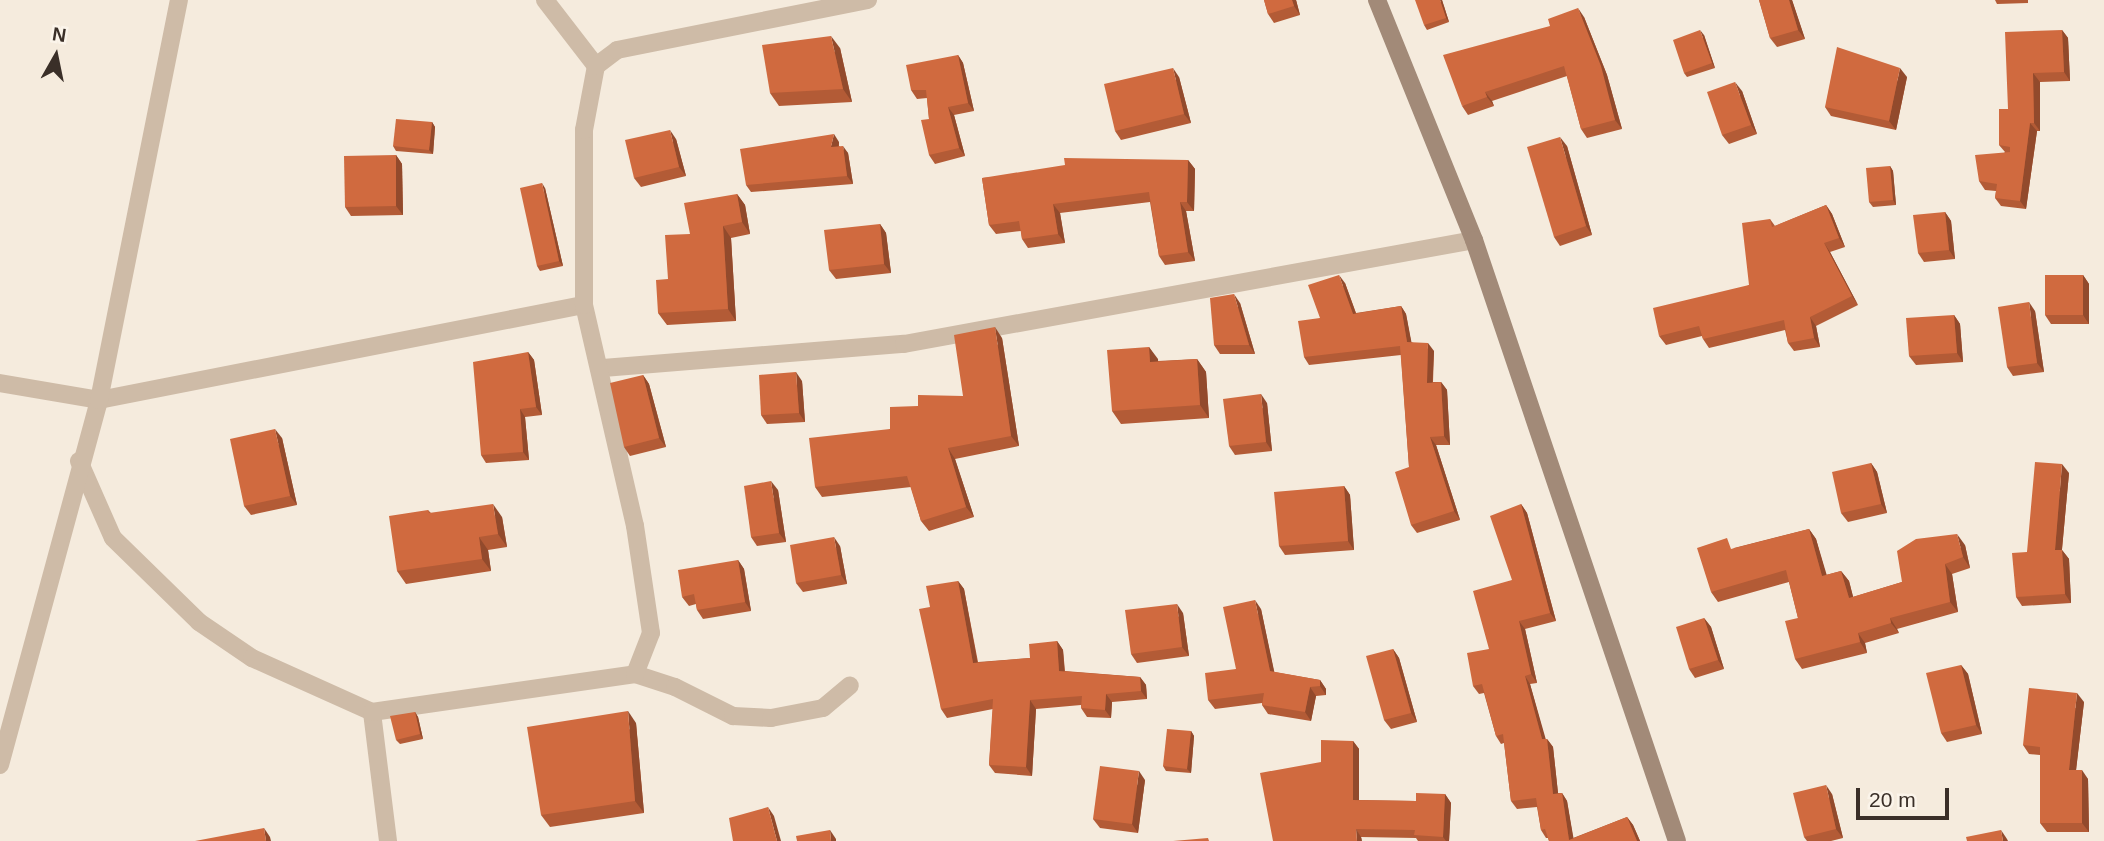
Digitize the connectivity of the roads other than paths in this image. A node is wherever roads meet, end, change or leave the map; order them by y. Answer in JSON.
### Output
{"nodes":[{"id":1,"x":179,"y":0,"type":"edge"},
{"id":2,"x":545,"y":0,"type":"edge"},
{"id":3,"x":868,"y":0,"type":"edge"},
{"id":4,"x":1377,"y":0,"type":"edge"},
{"id":5,"x":596,"y":66,"type":"junction"},
{"id":6,"x":1474,"y":240,"type":"junction"},
{"id":7,"x":584,"y":305,"type":"junction"},
{"id":8,"x":603,"y":368,"type":"junction"},
{"id":9,"x":0,"y":383,"type":"edge"},
{"id":10,"x":99,"y":400,"type":"junction"},
{"id":11,"x":79,"y":461,"type":"junction"},
{"id":12,"x":635,"y":674,"type":"junction"},
{"id":13,"x":850,"y":685,"type":"dead end"},
{"id":14,"x":372,"y":712,"type":"junction"},
{"id":15,"x":0,"y":765,"type":"edge"},
{"id":16,"x":388,"y":841,"type":"edge"},
{"id":17,"x":1677,"y":841,"type":"edge"}],
"edges":[{"from":1,"to":10,"type":"street"},
{"from":2,"to":5,"type":"street"},
{"from":3,"to":5,"type":"street"},
{"from":4,"to":6,"type":"street"},
{"from":5,"to":7,"type":"street"},
{"from":6,"to":8,"type":"street"},
{"from":6,"to":17,"type":"street"},
{"from":7,"to":8,"type":"street"},
{"from":7,"to":10,"type":"street"},
{"from":8,"to":12,"type":"street"},
{"from":9,"to":10,"type":"street"},
{"from":10,"to":11,"type":"street"},
{"from":11,"to":14,"type":"street"},
{"from":11,"to":15,"type":"street"},
{"from":12,"to":13,"type":"street"},
{"from":12,"to":14,"type":"street"},
{"from":14,"to":16,"type":"street"}]}
